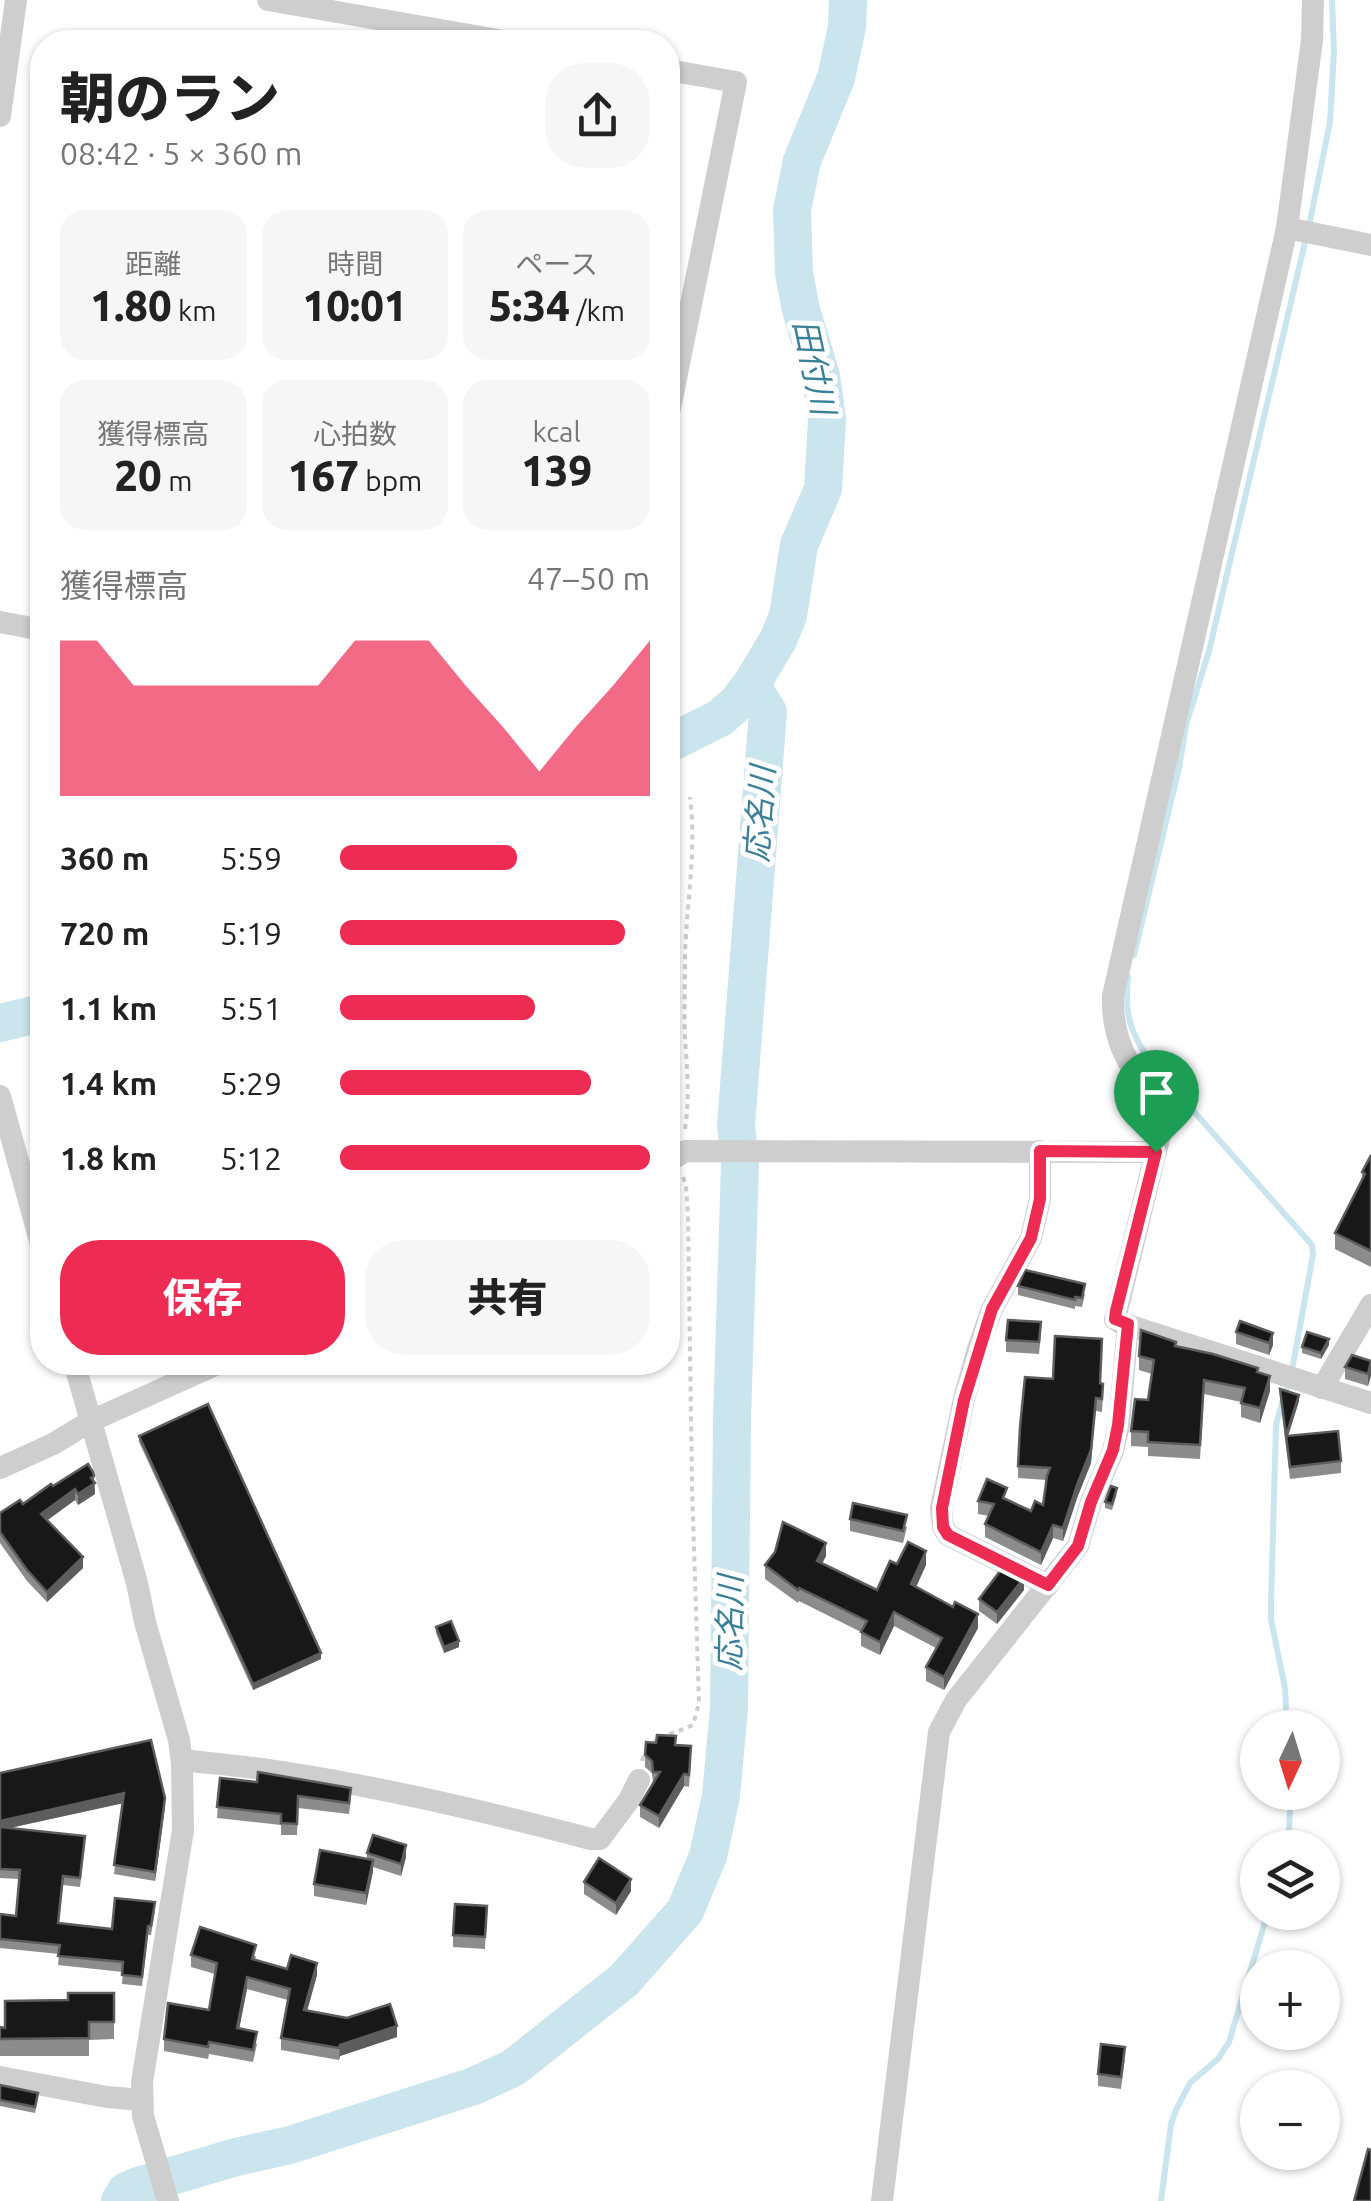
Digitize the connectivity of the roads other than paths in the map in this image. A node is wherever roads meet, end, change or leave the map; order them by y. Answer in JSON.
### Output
{"nodes":[{"id":1,"x":16,"y":0,"type":"edge"},
{"id":2,"x":268,"y":0,"type":"edge"},
{"id":3,"x":1313,"y":0,"type":"edge"},
{"id":4,"x":441,"y":30,"type":"edge"},
{"id":5,"x":680,"y":72,"type":"edge"},
{"id":6,"x":0,"y":116,"type":"edge"},
{"id":7,"x":1287,"y":228,"type":"junction"},
{"id":8,"x":1371,"y":246,"type":"edge"},
{"id":9,"x":680,"y":359,"type":"edge"},
{"id":10,"x":0,"y":622,"type":"edge"},
{"id":11,"x":30,"y":628,"type":"edge"},
{"id":12,"x":0,"y":1097,"type":"edge"},
{"id":13,"x":1040,"y":1151,"type":"junction"},
{"id":14,"x":1156,"y":1152,"type":"junction"},
{"id":15,"x":680,"y":1156,"type":"edge"},
{"id":16,"x":30,"y":1205,"type":"edge"},
{"id":17,"x":1371,"y":1306,"type":"edge"},
{"id":18,"x":1128,"y":1324,"type":"junction"},
{"id":19,"x":78,"y":1375,"type":"edge"},
{"id":20,"x":193,"y":1375,"type":"edge"},
{"id":21,"x":1322,"y":1388,"type":"junction"},
{"id":22,"x":1371,"y":1403,"type":"edge"},
{"id":23,"x":91,"y":1421,"type":"junction"},
{"id":24,"x":0,"y":1468,"type":"edge"},
{"id":25,"x":1048,"y":1585,"type":"junction"},
{"id":26,"x":182,"y":1760,"type":"junction"},
{"id":27,"x":639,"y":1780,"type":"road end"},
{"id":28,"x":0,"y":2077,"type":"edge"},
{"id":29,"x":142,"y":2100,"type":"junction"},
{"id":30,"x":168,"y":2201,"type":"edge"},
{"id":31,"x":882,"y":2201,"type":"edge"}],
"edges":[{"from":1,"to":6,"type":"street"},
{"from":2,"to":4,"type":"street"},
{"from":3,"to":7,"type":"street"},
{"from":5,"to":9,"type":"street"},
{"from":7,"to":8,"type":"street"},
{"from":7,"to":14,"type":"street"},
{"from":10,"to":11,"type":"street"},
{"from":12,"to":16,"type":"street"},
{"from":13,"to":14,"type":"street"},
{"from":13,"to":15,"type":"street"},
{"from":13,"to":25,"type":"street"},
{"from":14,"to":18,"type":"street"},
{"from":17,"to":21,"type":"street"},
{"from":18,"to":21,"type":"street"},
{"from":18,"to":25,"type":"street"},
{"from":19,"to":23,"type":"street"},
{"from":20,"to":23,"type":"street"},
{"from":21,"to":22,"type":"street"},
{"from":23,"to":24,"type":"street"},
{"from":23,"to":26,"type":"street"},
{"from":25,"to":31,"type":"street"},
{"from":26,"to":27,"type":"street"},
{"from":26,"to":29,"type":"street"},
{"from":28,"to":29,"type":"street"},
{"from":29,"to":30,"type":"street"}]}
